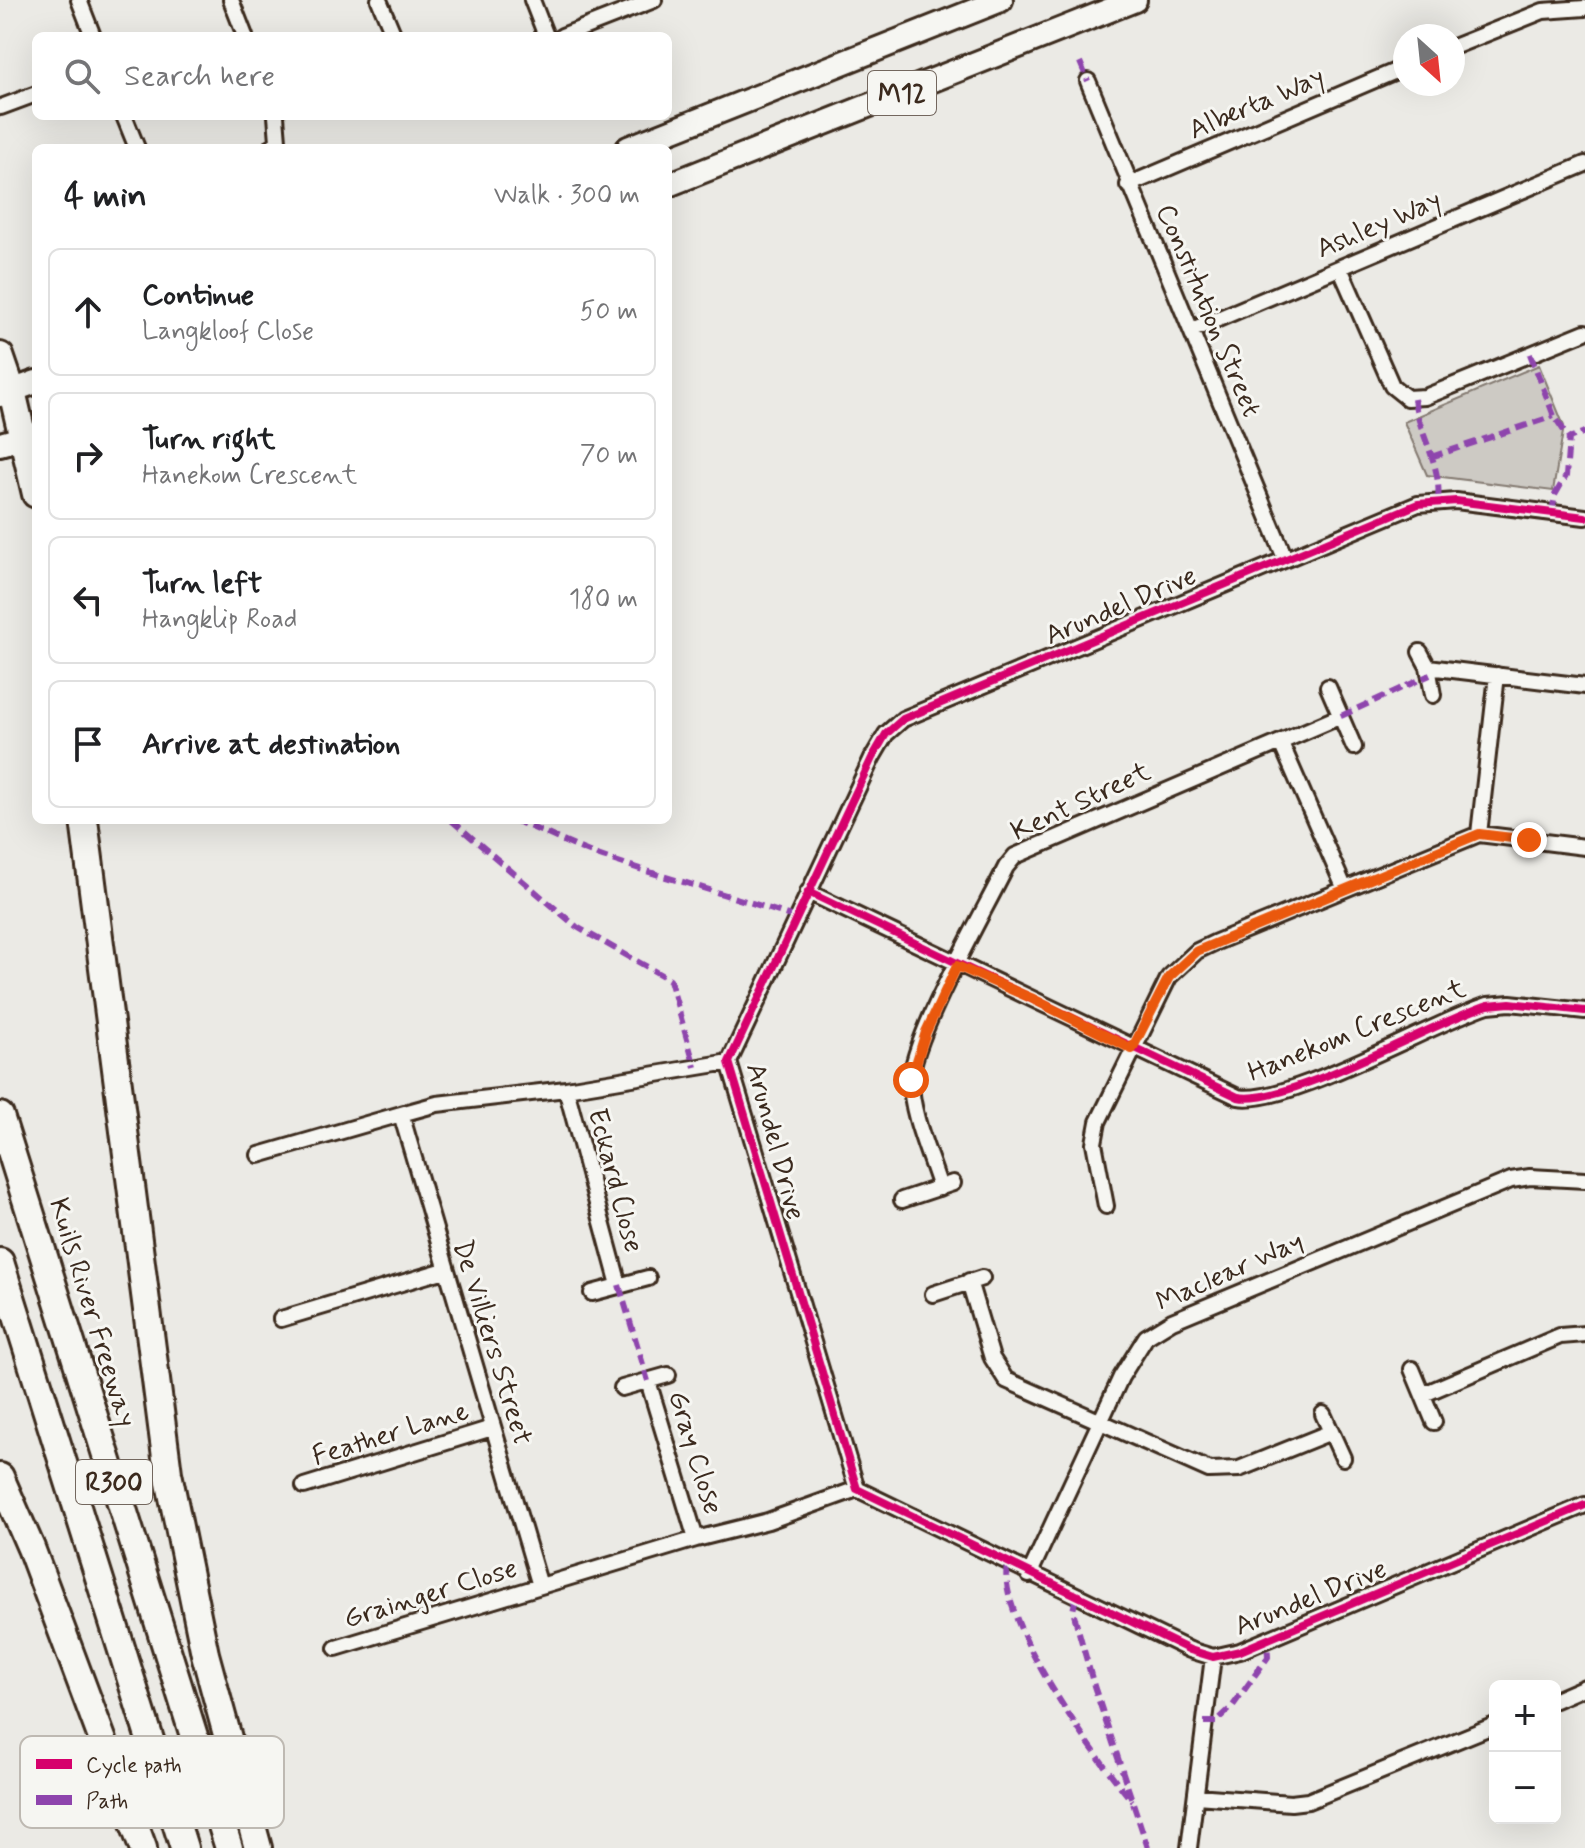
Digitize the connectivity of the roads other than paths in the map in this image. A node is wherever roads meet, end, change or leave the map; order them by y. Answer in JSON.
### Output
{"nodes":[{"id":1,"x":79,"y":0,"type":"edge"},
{"id":2,"x":231,"y":0,"type":"edge"},
{"id":3,"x":379,"y":0,"type":"edge"},
{"id":4,"x":532,"y":0,"type":"edge"},
{"id":5,"x":654,"y":0,"type":"edge"},
{"id":6,"x":1001,"y":0,"type":"edge"},
{"id":7,"x":1135,"y":0,"type":"edge"},
{"id":8,"x":1585,"y":8,"type":"edge"},
{"id":9,"x":91,"y":32,"type":"edge"},
{"id":10,"x":243,"y":32,"type":"edge"},
{"id":11,"x":392,"y":32,"type":"edge"},
{"id":12,"x":544,"y":32,"type":"edge"},
{"id":13,"x":572,"y":32,"type":"edge"},
{"id":14,"x":1465,"y":42,"type":"edge"},
{"id":15,"x":1393,"y":72,"type":"edge"},
{"id":16,"x":1088,"y":81,"type":"dead end"},
{"id":17,"x":32,"y":95,"type":"edge"},
{"id":18,"x":1,"y":107,"type":"edge"},
{"id":19,"x":126,"y":120,"type":"edge"},
{"id":20,"x":276,"y":120,"type":"edge"},
{"id":21,"x":135,"y":144,"type":"edge"},
{"id":22,"x":275,"y":144,"type":"edge"},
{"id":23,"x":638,"y":144,"type":"edge"},
{"id":24,"x":1585,"y":164,"type":"edge"},
{"id":25,"x":672,"y":183,"type":"edge"},
{"id":26,"x":1128,"y":185,"type":"junction"},
{"id":27,"x":1340,"y":268,"type":"junction"},
{"id":28,"x":1192,"y":330,"type":"junction"},
{"id":29,"x":1585,"y":332,"type":"edge"},
{"id":30,"x":0,"y":356,"type":"edge"},
{"id":31,"x":16,"y":389,"type":"edge"},
{"id":32,"x":20,"y":439,"type":"edge"},
{"id":33,"x":32,"y":480,"type":"edge"},
{"id":34,"x":1585,"y":517,"type":"edge"},
{"id":35,"x":1285,"y":558,"type":"junction"},
{"id":36,"x":1420,"y":652,"type":"dead end"},
{"id":37,"x":1428,"y":667,"type":"junction"},
{"id":38,"x":1497,"y":675,"type":"junction"},
{"id":39,"x":1585,"y":686,"type":"edge"},
{"id":40,"x":1328,"y":687,"type":"dead end"},
{"id":41,"x":1433,"y":695,"type":"dead end"},
{"id":42,"x":1341,"y":716,"type":"junction"},
{"id":43,"x":1281,"y":743,"type":"junction"},
{"id":44,"x":1354,"y":747,"type":"dead end"},
{"id":45,"x":85,"y":824,"type":"edge"},
{"id":46,"x":1479,"y":834,"type":"junction"},
{"id":47,"x":1585,"y":847,"type":"edge"},
{"id":48,"x":1344,"y":887,"type":"junction"},
{"id":49,"x":808,"y":892,"type":"junction"},
{"id":50,"x":957,"y":966,"type":"junction"},
{"id":51,"x":1585,"y":1011,"type":"edge"},
{"id":52,"x":1132,"y":1049,"type":"junction"},
{"id":53,"x":729,"y":1062,"type":"junction"},
{"id":54,"x":566,"y":1089,"type":"junction"},
{"id":55,"x":401,"y":1114,"type":"junction"},
{"id":56,"x":0,"y":1116,"type":"edge"},
{"id":57,"x":259,"y":1155,"type":"dead end"},
{"id":58,"x":1585,"y":1180,"type":"edge"},
{"id":59,"x":902,"y":1200,"type":"dead end"},
{"id":60,"x":1106,"y":1206,"type":"dead end"},
{"id":61,"x":0,"y":1262,"type":"edge"},
{"id":62,"x":445,"y":1270,"type":"junction"},
{"id":63,"x":648,"y":1278,"type":"dead end"},
{"id":64,"x":619,"y":1285,"type":"junction"},
{"id":65,"x":592,"y":1293,"type":"dead end"},
{"id":66,"x":933,"y":1294,"type":"dead end"},
{"id":67,"x":281,"y":1319,"type":"dead end"},
{"id":68,"x":1585,"y":1334,"type":"edge"},
{"id":69,"x":1412,"y":1369,"type":"dead end"},
{"id":70,"x":668,"y":1375,"type":"dead end"},
{"id":71,"x":648,"y":1381,"type":"junction"},
{"id":72,"x":622,"y":1388,"type":"dead end"},
{"id":73,"x":1424,"y":1394,"type":"junction"},
{"id":74,"x":1323,"y":1414,"type":"dead end"},
{"id":75,"x":1100,"y":1422,"type":"junction"},
{"id":76,"x":1434,"y":1422,"type":"dead end"},
{"id":77,"x":492,"y":1428,"type":"junction"},
{"id":78,"x":1331,"y":1432,"type":"junction"},
{"id":79,"x":1343,"y":1458,"type":"dead end"},
{"id":80,"x":0,"y":1477,"type":"edge"},
{"id":81,"x":304,"y":1486,"type":"dead end"},
{"id":82,"x":857,"y":1489,"type":"junction"},
{"id":83,"x":1585,"y":1505,"type":"edge"},
{"id":84,"x":696,"y":1539,"type":"junction"},
{"id":85,"x":1029,"y":1575,"type":"junction"},
{"id":86,"x":540,"y":1586,"type":"junction"},
{"id":87,"x":336,"y":1648,"type":"dead end"},
{"id":88,"x":1213,"y":1657,"type":"junction"},
{"id":89,"x":1585,"y":1687,"type":"edge"},
{"id":90,"x":1561,"y":1697,"type":"edge"},
{"id":91,"x":1489,"y":1727,"type":"edge"},
{"id":92,"x":101,"y":1736,"type":"edge"},
{"id":93,"x":149,"y":1736,"type":"edge"},
{"id":94,"x":194,"y":1736,"type":"edge"},
{"id":95,"x":227,"y":1736,"type":"edge"},
{"id":96,"x":1196,"y":1796,"type":"junction"},
{"id":97,"x":136,"y":1828,"type":"edge"},
{"id":98,"x":178,"y":1828,"type":"edge"},
{"id":99,"x":223,"y":1828,"type":"edge"},
{"id":100,"x":253,"y":1828,"type":"edge"},
{"id":101,"x":143,"y":1848,"type":"edge"},
{"id":102,"x":184,"y":1848,"type":"edge"},
{"id":103,"x":229,"y":1848,"type":"edge"},
{"id":104,"x":258,"y":1848,"type":"edge"},
{"id":105,"x":1189,"y":1848,"type":"edge"}],
"edges":[{"from":1,"to":9,"type":"street"},
{"from":2,"to":10,"type":"street"},
{"from":3,"to":11,"type":"street"},
{"from":4,"to":12,"type":"street"},
{"from":5,"to":13,"type":"street"},
{"from":6,"to":23,"type":"main road","number":"M12"},
{"from":7,"to":25,"type":"main road","number":"M12"},
{"from":8,"to":14,"type":"street"},
{"from":15,"to":26,"type":"street","name":"Alberta Way"},
{"from":16,"to":26,"type":"street","name":"Constitution Street"},
{"from":17,"to":18,"type":"street"},
{"from":19,"to":21,"type":"street"},
{"from":20,"to":22,"type":"street"},
{"from":24,"to":27,"type":"street","name":"Ashley Way"},
{"from":26,"to":28,"type":"street","name":"Constitution Street"},
{"from":27,"to":28,"type":"street","name":"Ashley Way"},
{"from":27,"to":29,"type":"street"},
{"from":28,"to":35,"type":"street","name":"Constitution Street"},
{"from":30,"to":31,"type":"highway"},
{"from":31,"to":32,"type":"highway"},
{"from":32,"to":33,"type":"highway"},
{"from":34,"to":35,"type":"street","name":"Arundel Drive"},
{"from":35,"to":49,"type":"street","name":"Arundel Drive"},
{"from":36,"to":37,"type":"street"},
{"from":37,"to":38,"type":"street"},
{"from":37,"to":41,"type":"street"},
{"from":38,"to":39,"type":"street"},
{"from":38,"to":46,"type":"street"},
{"from":40,"to":42,"type":"street"},
{"from":42,"to":43,"type":"street","name":"Kent Street"},
{"from":42,"to":44,"type":"street"},
{"from":43,"to":48,"type":"street"},
{"from":43,"to":50,"type":"street","name":"Kent Street"},
{"from":45,"to":95,"type":"highway"},
{"from":46,"to":47,"type":"street"},
{"from":46,"to":48,"type":"street"},
{"from":48,"to":52,"type":"street"},
{"from":49,"to":50,"type":"street","name":"Hanekom Crescent"},
{"from":49,"to":53,"type":"street","name":"Arundel Drive"},
{"from":50,"to":52,"type":"street","name":"Hanekom Crescent"},
{"from":50,"to":59,"type":"street","name":"Kent Street"},
{"from":51,"to":52,"type":"street","name":"Hanekom Crescent"},
{"from":52,"to":60,"type":"street"},
{"from":53,"to":54,"type":"street"},
{"from":53,"to":82,"type":"street","name":"Arundel Drive"},
{"from":54,"to":55,"type":"street"},
{"from":54,"to":64,"type":"street","name":"Eckard Close"},
{"from":55,"to":57,"type":"street"},
{"from":55,"to":62,"type":"street","name":"De Villiers Street"},
{"from":56,"to":94,"type":"highway","name":"Kuils River Freeway","number":"R300"},
{"from":58,"to":75,"type":"street","name":"Maclear Way"},
{"from":61,"to":93,"type":"highway","number":"R300"},
{"from":62,"to":67,"type":"street"},
{"from":62,"to":77,"type":"street","name":"De Villiers Street"},
{"from":63,"to":64,"type":"street","name":"Eckard Close"},
{"from":64,"to":65,"type":"street","name":"Eckard Close"},
{"from":66,"to":75,"type":"street"},
{"from":68,"to":73,"type":"street"},
{"from":69,"to":73,"type":"street"},
{"from":70,"to":71,"type":"street","name":"Gray Close"},
{"from":71,"to":72,"type":"street","name":"Gray Close"},
{"from":71,"to":84,"type":"street","name":"Gray Close"},
{"from":73,"to":76,"type":"street"},
{"from":74,"to":78,"type":"street"},
{"from":75,"to":78,"type":"street"},
{"from":75,"to":85,"type":"street","name":"Maclear Way"},
{"from":77,"to":81,"type":"street","name":"Feather Lane"},
{"from":77,"to":86,"type":"street","name":"De Villiers Street"},
{"from":78,"to":79,"type":"street"},
{"from":80,"to":92,"type":"highway"},
{"from":82,"to":84,"type":"street"},
{"from":82,"to":85,"type":"street","name":"Arundel Drive"},
{"from":83,"to":88,"type":"street","name":"Arundel Drive"},
{"from":84,"to":86,"type":"street"},
{"from":85,"to":88,"type":"street","name":"Arundel Drive"},
{"from":86,"to":87,"type":"street","name":"Grainger Close"},
{"from":88,"to":96,"type":"street"},
{"from":89,"to":90,"type":"street"},
{"from":91,"to":96,"type":"street"},
{"from":96,"to":105,"type":"street"},
{"from":97,"to":101,"type":"highway"},
{"from":98,"to":102,"type":"highway","number":"R300"},
{"from":99,"to":103,"type":"highway","name":"Kuils River Freeway","number":"R300"},
{"from":100,"to":104,"type":"highway"}]}
